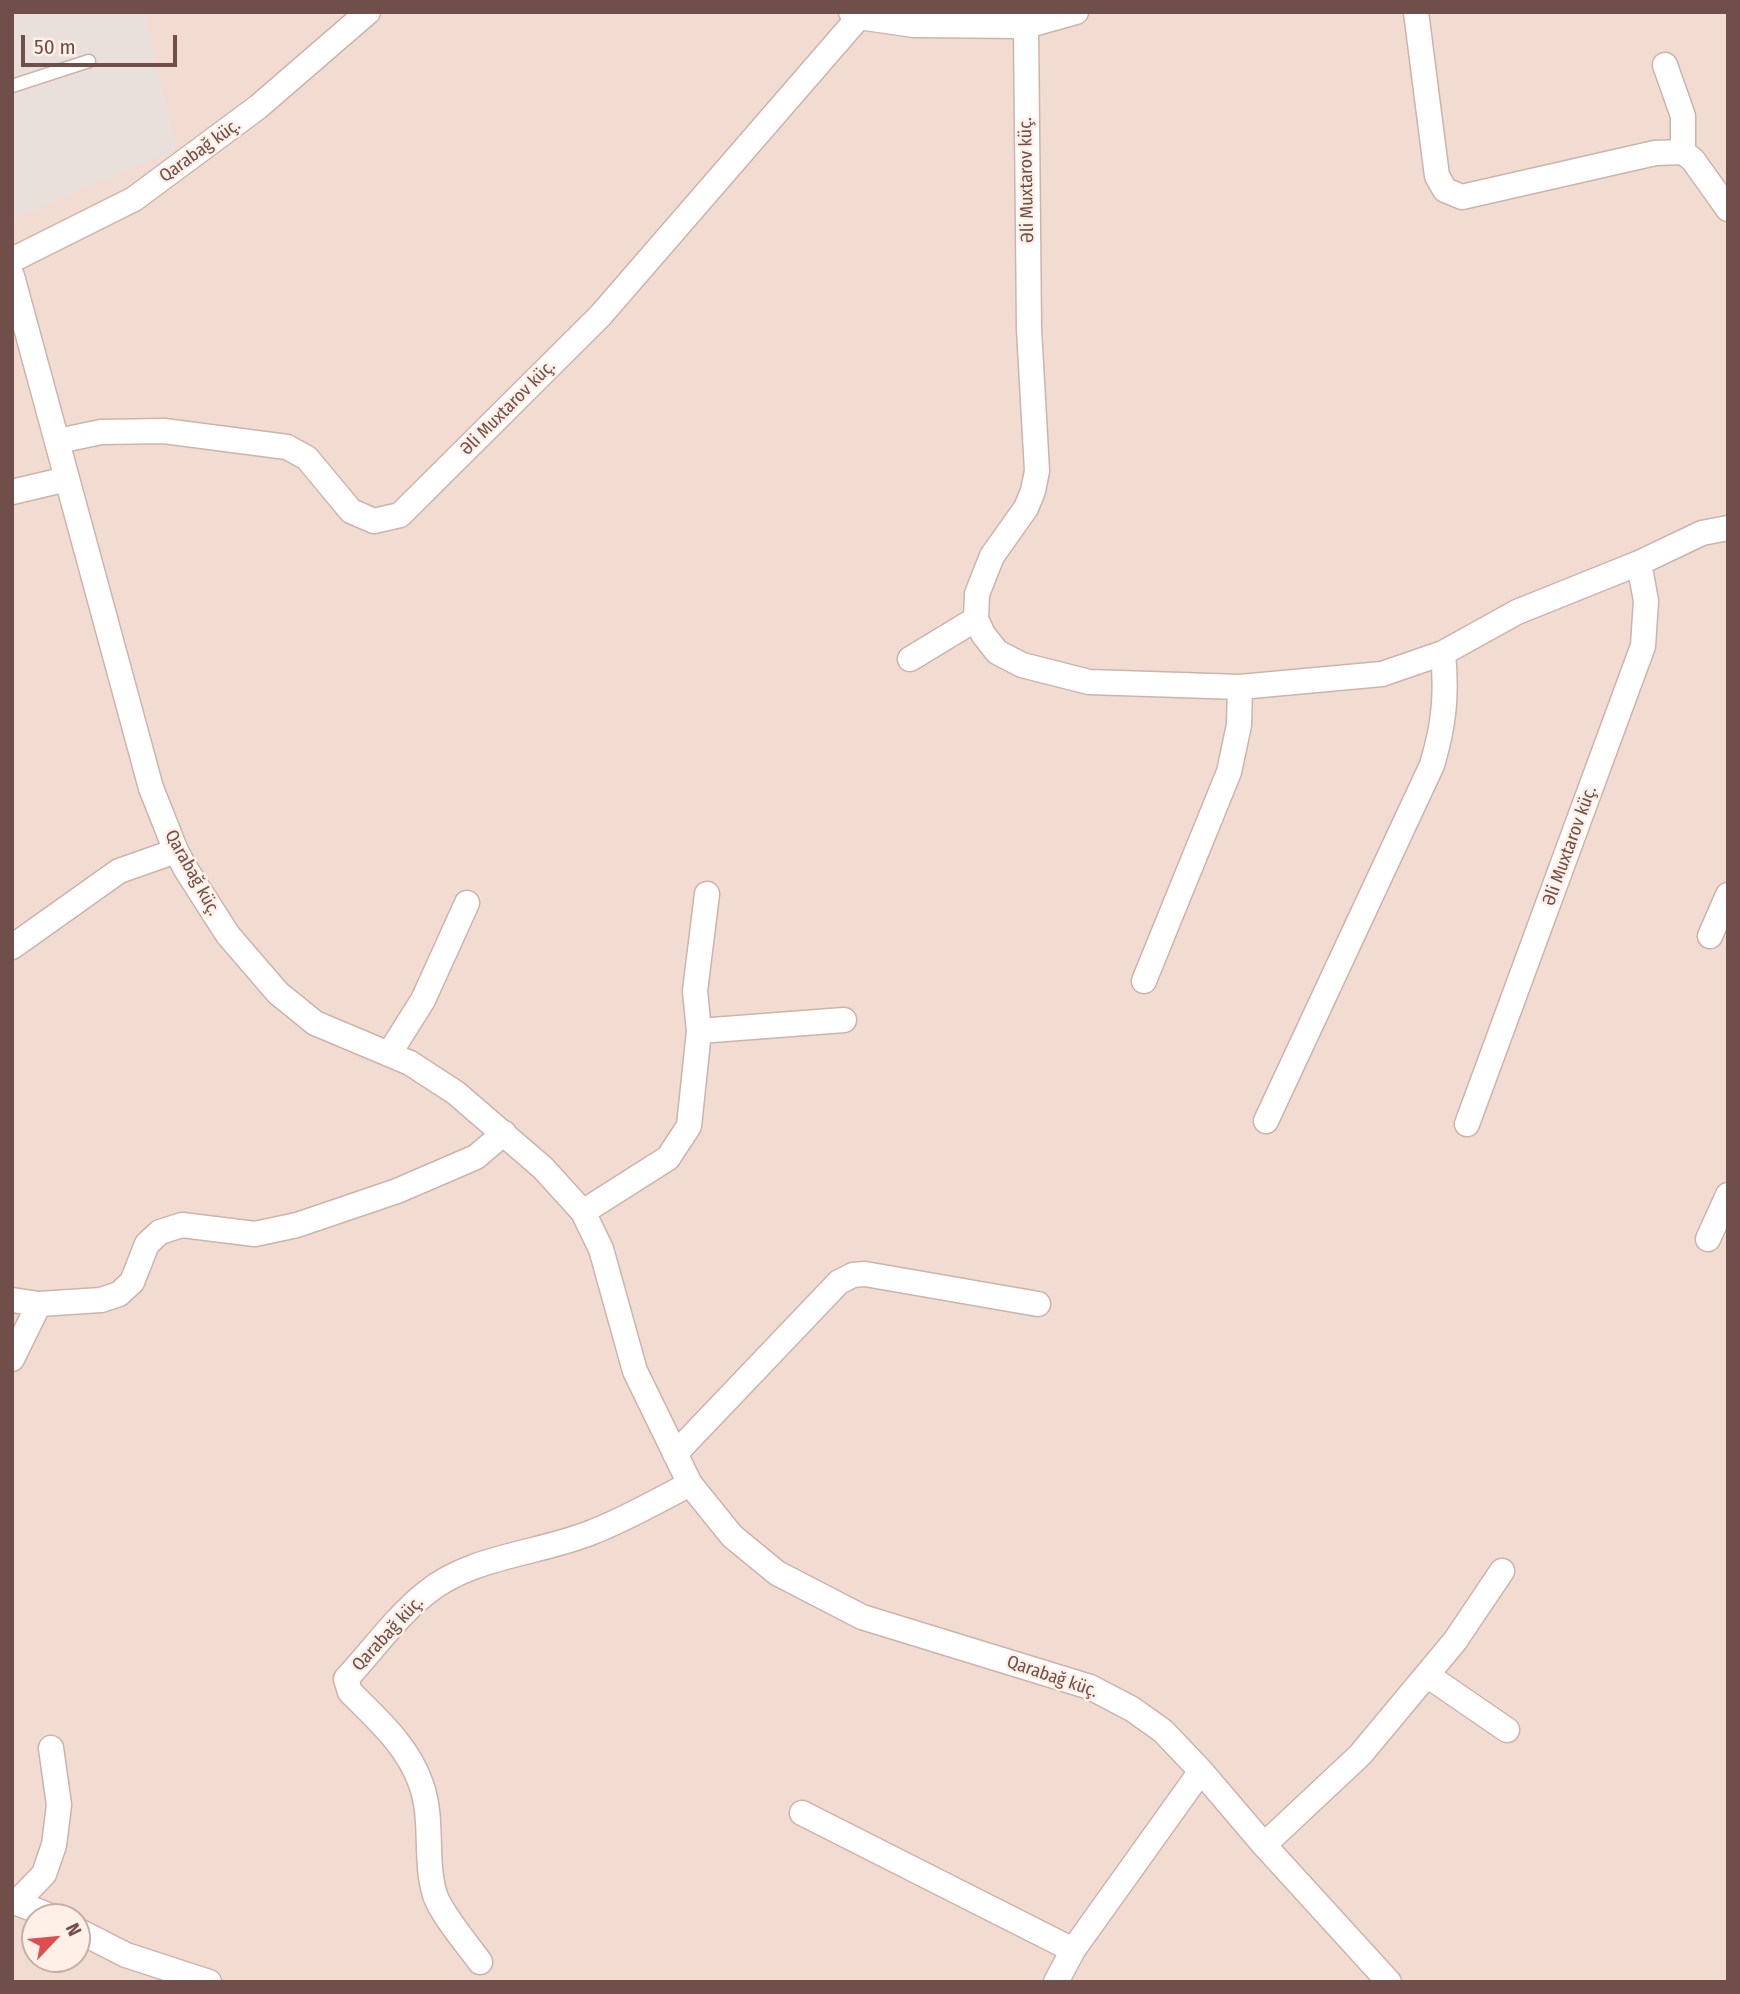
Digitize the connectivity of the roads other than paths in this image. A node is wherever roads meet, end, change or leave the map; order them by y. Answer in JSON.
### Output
{"nodes":[{"id":1,"x":368,"y":12,"type":"edge"},
{"id":2,"x":1076,"y":12,"type":"edge"},
{"id":3,"x":1416,"y":12,"type":"edge"},
{"id":4,"x":855,"y":15,"type":"edge"},
{"id":5,"x":1026,"y":26,"type":"junction"},
{"id":6,"x":89,"y":61,"type":"dead end"},
{"id":7,"x":1665,"y":65,"type":"dead end"},
{"id":8,"x":12,"y":86,"type":"edge"},
{"id":9,"x":1683,"y":152,"type":"junction"},
{"id":10,"x":1728,"y":209,"type":"edge"},
{"id":11,"x":12,"y":260,"type":"edge"},
{"id":12,"x":12,"y":276,"type":"edge"},
{"id":13,"x":58,"y":441,"type":"junction"},
{"id":14,"x":67,"y":478,"type":"junction"},
{"id":15,"x":12,"y":492,"type":"edge"},
{"id":16,"x":1728,"y":528,"type":"edge"},
{"id":17,"x":1639,"y":563,"type":"junction"},
{"id":18,"x":976,"y":620,"type":"junction"},
{"id":19,"x":1443,"y":653,"type":"junction"},
{"id":20,"x":910,"y":660,"type":"dead end"},
{"id":21,"x":1240,"y":687,"type":"junction"},
{"id":22,"x":176,"y":851,"type":"junction"},
{"id":23,"x":707,"y":894,"type":"dead end"},
{"id":24,"x":1728,"y":895,"type":"edge"},
{"id":25,"x":467,"y":903,"type":"dead end"},
{"id":26,"x":1710,"y":936,"type":"dead end"},
{"id":27,"x":12,"y":947,"type":"edge"},
{"id":28,"x":1144,"y":981,"type":"dead end"},
{"id":29,"x":844,"y":1020,"type":"dead end"},
{"id":30,"x":699,"y":1031,"type":"junction"},
{"id":31,"x":389,"y":1054,"type":"junction"},
{"id":32,"x":1266,"y":1121,"type":"dead end"},
{"id":33,"x":1467,"y":1124,"type":"dead end"},
{"id":34,"x":503,"y":1133,"type":"junction"},
{"id":35,"x":1728,"y":1195,"type":"edge"},
{"id":36,"x":583,"y":1212,"type":"junction"},
{"id":37,"x":1707,"y":1239,"type":"dead end"},
{"id":38,"x":12,"y":1300,"type":"edge"},
{"id":39,"x":38,"y":1304,"type":"junction"},
{"id":40,"x":1038,"y":1304,"type":"dead end"},
{"id":41,"x":12,"y":1359,"type":"edge"},
{"id":42,"x":676,"y":1454,"type":"junction"},
{"id":43,"x":690,"y":1484,"type":"junction"},
{"id":44,"x":1502,"y":1571,"type":"dead end"},
{"id":45,"x":1427,"y":1675,"type":"junction"},
{"id":46,"x":1507,"y":1730,"type":"dead end"},
{"id":47,"x":51,"y":1748,"type":"dead end"},
{"id":48,"x":1201,"y":1770,"type":"junction"},
{"id":49,"x":802,"y":1813,"type":"dead end"},
{"id":50,"x":1264,"y":1846,"type":"junction"},
{"id":51,"x":14,"y":1901,"type":"edge"},
{"id":52,"x":91,"y":1937,"type":"edge"},
{"id":53,"x":1073,"y":1950,"type":"junction"},
{"id":54,"x":480,"y":1962,"type":"dead end"},
{"id":55,"x":209,"y":1982,"type":"edge"},
{"id":56,"x":1056,"y":1982,"type":"edge"},
{"id":57,"x":1389,"y":1982,"type":"edge"}],
"edges":[{"from":1,"to":11,"type":"street","name":"Qarabağ küç."},
{"from":2,"to":5,"type":"street"},
{"from":3,"to":9,"type":"street"},
{"from":4,"to":5,"type":"street"},
{"from":4,"to":13,"type":"street","name":"Əli Muxtarov küç."},
{"from":5,"to":18,"type":"street","name":"Əli Muxtarov küç."},
{"from":6,"to":8,"type":"lane"},
{"from":7,"to":9,"type":"street"},
{"from":9,"to":10,"type":"street"},
{"from":12,"to":13,"type":"street","name":"Qarabağ küç."},
{"from":13,"to":14,"type":"street","name":"Qarabağ küç."},
{"from":14,"to":15,"type":"street"},
{"from":14,"to":22,"type":"street","name":"Qarabağ küç."},
{"from":16,"to":17,"type":"street"},
{"from":17,"to":19,"type":"street"},
{"from":17,"to":33,"type":"street","name":"Əli Muxtarov küç."},
{"from":18,"to":20,"type":"street"},
{"from":18,"to":21,"type":"street"},
{"from":19,"to":21,"type":"street"},
{"from":19,"to":32,"type":"street"},
{"from":21,"to":28,"type":"street"},
{"from":22,"to":27,"type":"street"},
{"from":22,"to":31,"type":"street","name":"Qarabağ küç."},
{"from":23,"to":30,"type":"street"},
{"from":24,"to":26,"type":"street"},
{"from":25,"to":31,"type":"street"},
{"from":29,"to":30,"type":"street"},
{"from":30,"to":36,"type":"street"},
{"from":31,"to":34,"type":"street","name":"Qarabağ küç."},
{"from":34,"to":36,"type":"street","name":"Qarabağ küç."},
{"from":34,"to":39,"type":"street"},
{"from":35,"to":37,"type":"street"},
{"from":36,"to":42,"type":"street","name":"Qarabağ küç."},
{"from":38,"to":39,"type":"street"},
{"from":39,"to":41,"type":"street"},
{"from":40,"to":42,"type":"street"},
{"from":42,"to":43,"type":"street","name":"Qarabağ küç."},
{"from":43,"to":48,"type":"street","name":"Qarabağ küç."},
{"from":43,"to":54,"type":"street","name":"Qarabağ küç."},
{"from":44,"to":45,"type":"street"},
{"from":45,"to":46,"type":"street"},
{"from":45,"to":50,"type":"street"},
{"from":47,"to":51,"type":"street"},
{"from":48,"to":50,"type":"street","name":"Qarabağ küç."},
{"from":48,"to":53,"type":"street"},
{"from":49,"to":53,"type":"street"},
{"from":50,"to":57,"type":"street","name":"Qarabağ küç."},
{"from":52,"to":55,"type":"street"},
{"from":53,"to":56,"type":"street"}]}
